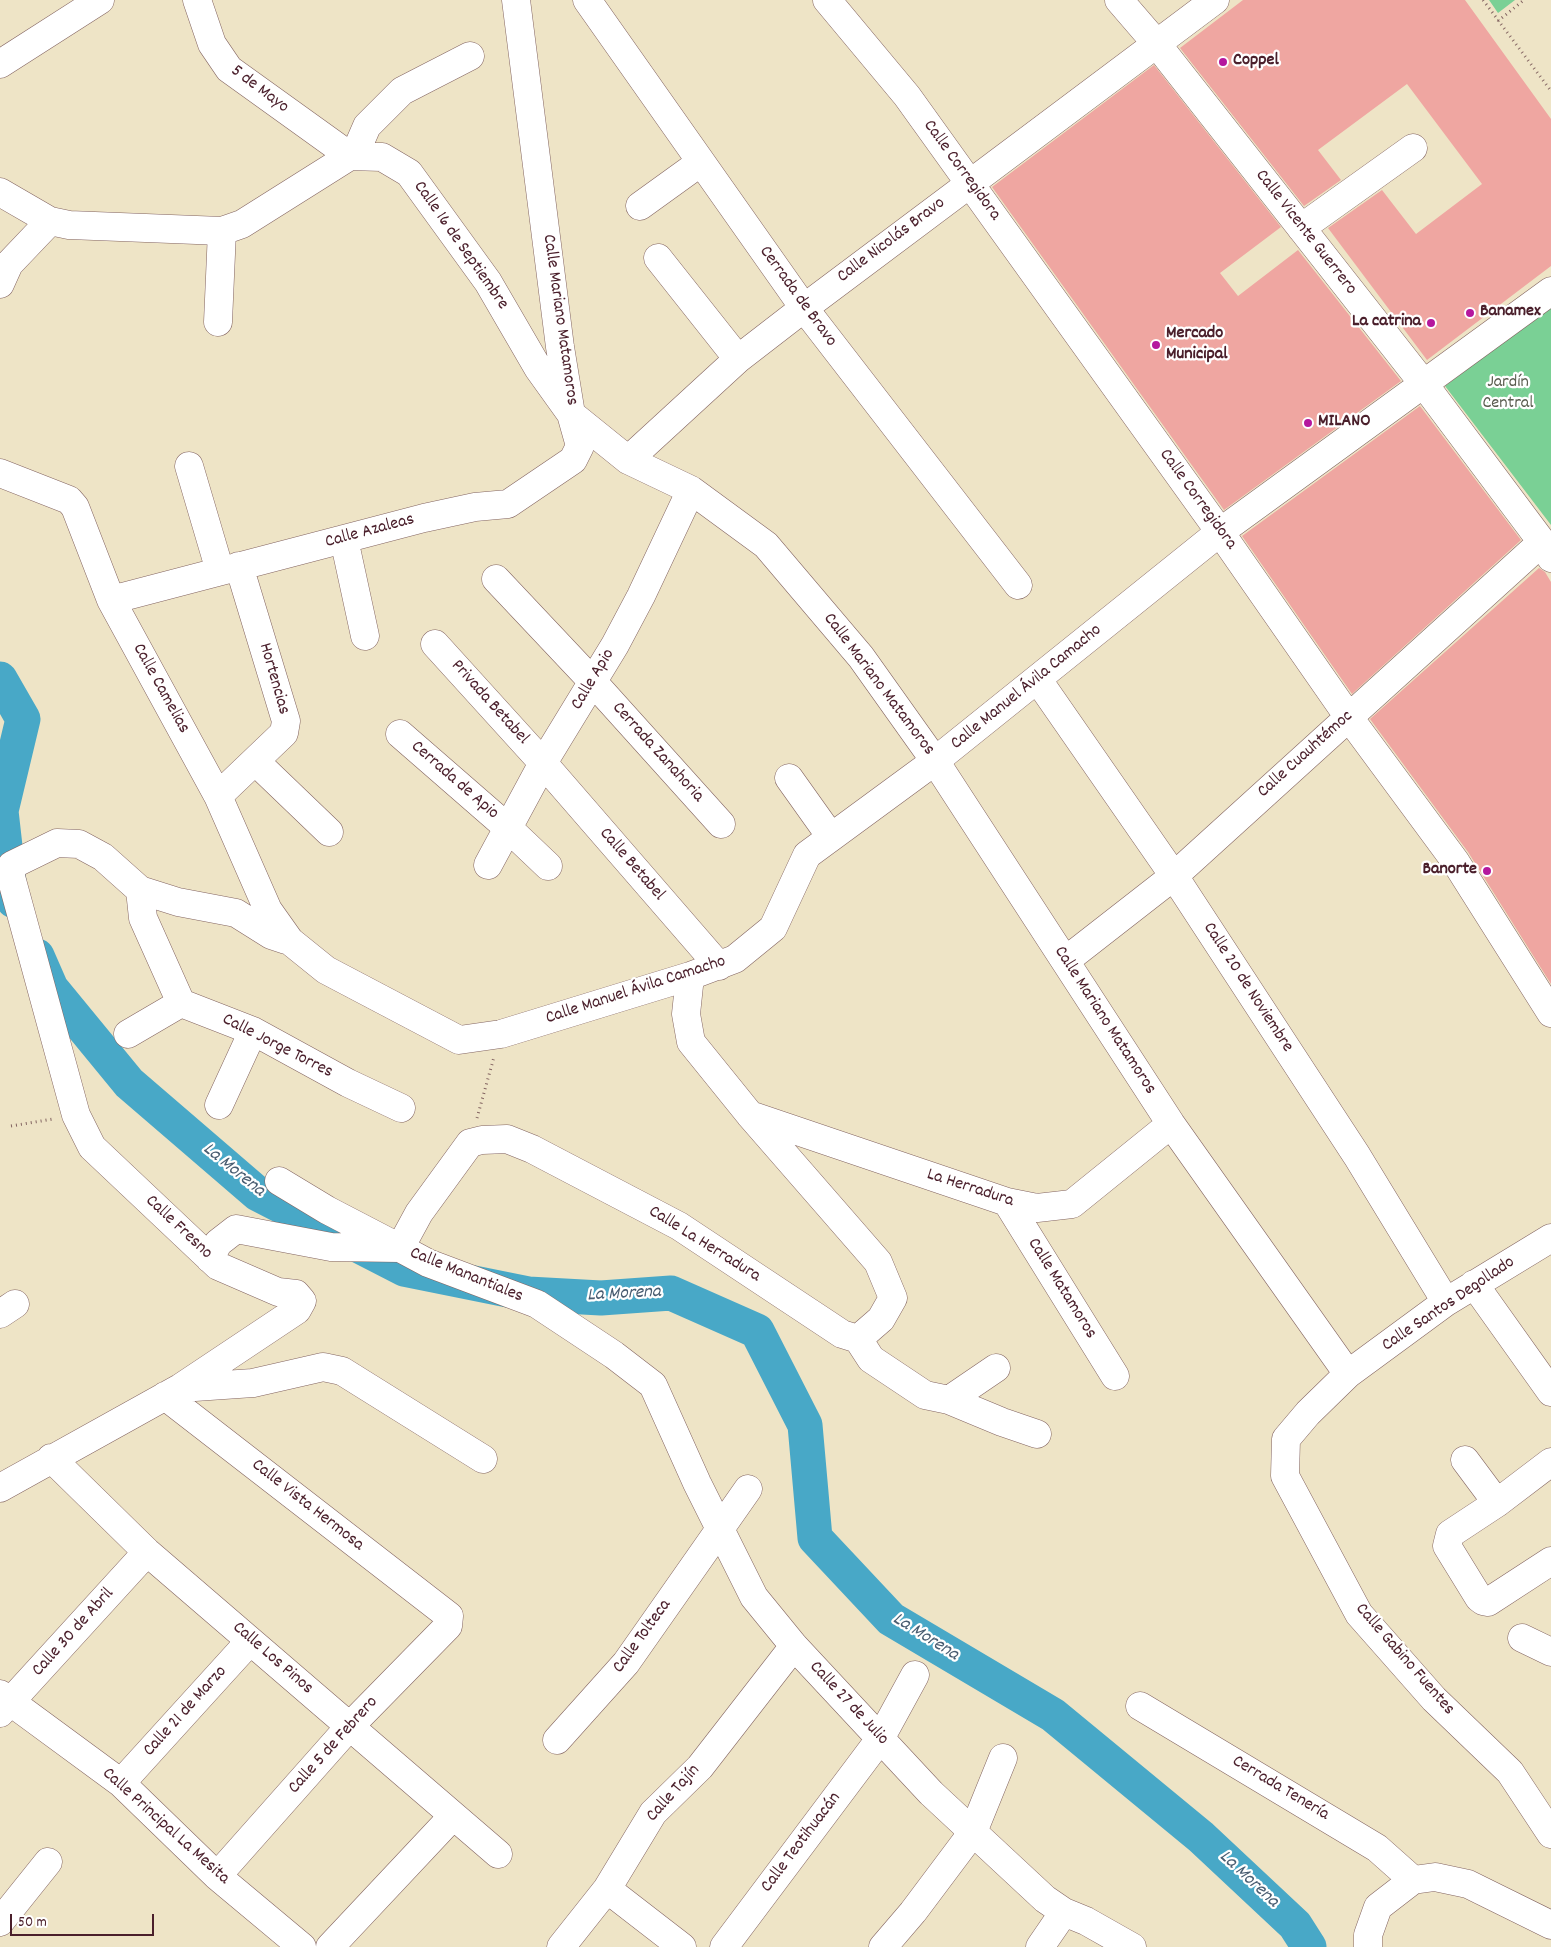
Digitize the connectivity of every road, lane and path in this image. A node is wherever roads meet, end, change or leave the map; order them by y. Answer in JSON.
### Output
{"nodes":[{"id":1,"x":100,"y":0,"type":"edge"},
{"id":2,"x":197,"y":0,"type":"edge"},
{"id":3,"x":516,"y":0,"type":"edge"},
{"id":4,"x":587,"y":0,"type":"edge"},
{"id":5,"x":827,"y":0,"type":"edge"},
{"id":6,"x":1118,"y":0,"type":"edge"},
{"id":7,"x":1215,"y":0,"type":"edge"},
{"id":8,"x":1483,"y":0,"type":"edge"},
{"id":9,"x":1524,"y":0,"type":"edge"},
{"id":10,"x":1498,"y":21,"type":"junction"},
{"id":11,"x":1156,"y":43,"type":"junction"},
{"id":12,"x":470,"y":56,"type":"dead end"},
{"id":13,"x":0,"y":64,"type":"edge"},
{"id":14,"x":1551,"y":92,"type":"edge"},
{"id":15,"x":1412,"y":148,"type":"dead end"},
{"id":16,"x":352,"y":156,"type":"junction"},
{"id":17,"x":701,"y":162,"type":"junction"},
{"id":18,"x":970,"y":183,"type":"junction"},
{"id":19,"x":0,"y":192,"type":"edge"},
{"id":20,"x":640,"y":206,"type":"dead end"},
{"id":21,"x":50,"y":221,"type":"junction"},
{"id":22,"x":1301,"y":228,"type":"junction"},
{"id":23,"x":222,"y":231,"type":"junction"},
{"id":24,"x":658,"y":258,"type":"dead end"},
{"id":25,"x":0,"y":284,"type":"edge"},
{"id":26,"x":1551,"y":291,"type":"edge"},
{"id":27,"x":804,"y":308,"type":"junction"},
{"id":28,"x":218,"y":322,"type":"dead end"},
{"id":29,"x":738,"y":359,"type":"junction"},
{"id":30,"x":1423,"y":383,"type":"junction"},
{"id":31,"x":571,"y":414,"type":"junction"},
{"id":32,"x":628,"y":460,"type":"junction"},
{"id":33,"x":189,"y":466,"type":"dead end"},
{"id":34,"x":0,"y":472,"type":"edge"},
{"id":35,"x":691,"y":490,"type":"junction"},
{"id":36,"x":1220,"y":532,"type":"junction"},
{"id":37,"x":344,"y":539,"type":"junction"},
{"id":38,"x":1546,"y":550,"type":"edge"},
{"id":39,"x":229,"y":569,"type":"junction"},
{"id":40,"x":496,"y":579,"type":"dead end"},
{"id":41,"x":1018,"y":585,"type":"dead end"},
{"id":42,"x":111,"y":600,"type":"junction"},
{"id":43,"x":365,"y":636,"type":"dead end"},
{"id":44,"x":435,"y":644,"type":"dead end"},
{"id":45,"x":1038,"y":680,"type":"junction"},
{"id":46,"x":594,"y":682,"type":"junction"},
{"id":47,"x":1348,"y":716,"type":"junction"},
{"id":48,"x":400,"y":734,"type":"dead end"},
{"id":49,"x":255,"y":760,"type":"junction"},
{"id":50,"x":935,"y":761,"type":"junction"},
{"id":51,"x":543,"y":763,"type":"junction"},
{"id":52,"x":790,"y":778,"type":"dead end"},
{"id":53,"x":218,"y":796,"type":"junction"},
{"id":54,"x":721,"y":824,"type":"dead end"},
{"id":55,"x":508,"y":828,"type":"junction"},
{"id":56,"x":329,"y":832,"type":"dead end"},
{"id":57,"x":831,"y":837,"type":"junction"},
{"id":58,"x":488,"y":865,"type":"dead end"},
{"id":59,"x":548,"y":866,"type":"dead end"},
{"id":60,"x":1174,"y":876,"type":"junction"},
{"id":61,"x":140,"y":890,"type":"junction"},
{"id":62,"x":290,"y":941,"type":"junction"},
{"id":63,"x":1065,"y":961,"type":"junction"},
{"id":64,"x":719,"y":966,"type":"junction"},
{"id":65,"x":690,"y":976,"type":"junction"},
{"id":66,"x":181,"y":1003,"type":"junction"},
{"id":67,"x":1551,"y":1013,"type":"edge"},
{"id":68,"x":253,"y":1031,"type":"junction"},
{"id":69,"x":128,"y":1034,"type":"dead end"},
{"id":70,"x":501,"y":1034,"type":"junction"},
{"id":71,"x":220,"y":1105,"type":"dead end"},
{"id":72,"x":401,"y":1108,"type":"dead end"},
{"id":73,"x":76,"y":1115,"type":"junction"},
{"id":74,"x":750,"y":1115,"type":"junction"},
{"id":75,"x":1170,"y":1124,"type":"junction"},
{"id":76,"x":11,"y":1126,"type":"dead end"},
{"id":77,"x":470,"y":1143,"type":"junction"},
{"id":78,"x":279,"y":1181,"type":"dead end"},
{"id":79,"x":1007,"y":1202,"type":"junction"},
{"id":80,"x":1551,"y":1238,"type":"edge"},
{"id":81,"x":400,"y":1248,"type":"junction"},
{"id":82,"x":210,"y":1259,"type":"junction"},
{"id":83,"x":1474,"y":1284,"type":"junction"},
{"id":84,"x":1446,"y":1302,"type":"junction"},
{"id":85,"x":858,"y":1339,"type":"junction"},
{"id":86,"x":996,"y":1368,"type":"dead end"},
{"id":87,"x":1348,"y":1374,"type":"junction"},
{"id":88,"x":1115,"y":1376,"type":"dead end"},
{"id":89,"x":652,"y":1385,"type":"joint"},
{"id":90,"x":172,"y":1392,"type":"junction"},
{"id":91,"x":1551,"y":1392,"type":"edge"},
{"id":92,"x":949,"y":1400,"type":"junction"},
{"id":93,"x":1037,"y":1434,"type":"dead end"},
{"id":94,"x":51,"y":1458,"type":"junction"},
{"id":95,"x":483,"y":1459,"type":"dead end"},
{"id":96,"x":1465,"y":1460,"type":"dead end"},
{"id":97,"x":1551,"y":1462,"type":"edge"},
{"id":98,"x":0,"y":1488,"type":"edge"},
{"id":99,"x":748,"y":1489,"type":"dead end"},
{"id":100,"x":1497,"y":1503,"type":"junction"},
{"id":101,"x":720,"y":1528,"type":"junction"},
{"id":102,"x":147,"y":1552,"type":"junction"},
{"id":103,"x":1551,"y":1560,"type":"edge"},
{"id":104,"x":449,"y":1616,"type":"joint"},
{"id":105,"x":1522,"y":1638,"type":"dead end"},
{"id":106,"x":250,"y":1641,"type":"junction"},
{"id":107,"x":794,"y":1646,"type":"junction"},
{"id":108,"x":1551,"y":1652,"type":"edge"},
{"id":109,"x":915,"y":1675,"type":"dead end"},
{"id":110,"x":3,"y":1703,"type":"edge"},
{"id":111,"x":1140,"y":1706,"type":"dead end"},
{"id":112,"x":350,"y":1726,"type":"junction"},
{"id":113,"x":880,"y":1739,"type":"junction"},
{"id":114,"x":557,"y":1740,"type":"dead end"},
{"id":115,"x":1003,"y":1758,"type":"dead end"},
{"id":116,"x":121,"y":1782,"type":"junction"},
{"id":117,"x":453,"y":1816,"type":"junction"},
{"id":118,"x":973,"y":1832,"type":"junction"},
{"id":119,"x":1551,"y":1834,"type":"edge"},
{"id":120,"x":498,"y":1854,"type":"dead end"},
{"id":121,"x":48,"y":1862,"type":"dead end"},
{"id":122,"x":217,"y":1876,"type":"junction"},
{"id":123,"x":1413,"y":1880,"type":"junction"},
{"id":124,"x":607,"y":1889,"type":"junction"},
{"id":125,"x":1064,"y":1912,"type":"junction"},
{"id":126,"x":0,"y":1922,"type":"edge"},
{"id":127,"x":1551,"y":1925,"type":"edge"},
{"id":128,"x":1125,"y":1945,"type":"edge"},
{"id":129,"x":302,"y":1947,"type":"edge"},
{"id":130,"x":330,"y":1947,"type":"edge"},
{"id":131,"x":561,"y":1947,"type":"edge"},
{"id":132,"x":682,"y":1947,"type":"edge"},
{"id":133,"x":724,"y":1947,"type":"edge"},
{"id":134,"x":883,"y":1947,"type":"edge"},
{"id":135,"x":1040,"y":1947,"type":"edge"},
{"id":136,"x":1368,"y":1947,"type":"edge"}],
"edges":[{"from":1,"to":13,"type":"street"},
{"from":2,"to":16,"type":"street","name":"5 de Mayo"},
{"from":3,"to":31,"type":"street","name":"Calle Mariano Matamoros"},
{"from":4,"to":17,"type":"street","name":"Cerrada de Bravo"},
{"from":5,"to":18,"type":"street","name":"Calle Corregidora"},
{"from":6,"to":11,"type":"street","name":"Calle Vicente Guerrero"},
{"from":7,"to":11,"type":"street","name":"Calle Nicolás Bravo"},
{"from":8,"to":10,"type":"path"},
{"from":9,"to":10,"type":"path"},
{"from":10,"to":14,"type":"path"},
{"from":11,"to":18,"type":"street","name":"Calle Nicolás Bravo"},
{"from":11,"to":22,"type":"street","name":"Calle Vicente Guerrero"},
{"from":12,"to":16,"type":"street"},
{"from":15,"to":22,"type":"street"},
{"from":16,"to":23,"type":"street"},
{"from":16,"to":31,"type":"street","name":"Calle 16 de Septiembre"},
{"from":17,"to":20,"type":"street"},
{"from":17,"to":27,"type":"street","name":"Cerrada de Bravo"},
{"from":18,"to":27,"type":"street","name":"Calle Nicolás Bravo"},
{"from":18,"to":36,"type":"street","name":"Calle Corregidora"},
{"from":19,"to":21,"type":"street"},
{"from":21,"to":23,"type":"street"},
{"from":21,"to":25,"type":"street"},
{"from":22,"to":30,"type":"street","name":"Calle Vicente Guerrero"},
{"from":23,"to":28,"type":"street"},
{"from":24,"to":29,"type":"street"},
{"from":26,"to":30,"type":"street","name":"Calle Manuel Ávila Camacho"},
{"from":27,"to":29,"type":"street","name":"Calle Nicolás Bravo"},
{"from":27,"to":41,"type":"street","name":"Cerrada de Bravo"},
{"from":29,"to":32,"type":"street","name":"Calle Nicolás Bravo"},
{"from":30,"to":36,"type":"street","name":"Calle Manuel Ávila Camacho"},
{"from":30,"to":38,"type":"street","name":"Calle Vicente Guerrero"},
{"from":31,"to":32,"type":"street","name":"Calle Mariano Matamoros"},
{"from":31,"to":37,"type":"street","name":"Calle Azaleas"},
{"from":32,"to":35,"type":"street","name":"Calle Mariano Matamoros"},
{"from":33,"to":39,"type":"street","name":"Hortencias"},
{"from":34,"to":42,"type":"street","name":"Calle Camelias"},
{"from":35,"to":46,"type":"street","name":"Calle Apio"},
{"from":35,"to":50,"type":"street","name":"Calle Mariano Matamoros"},
{"from":36,"to":45,"type":"street","name":"Calle Manuel Ávila Camacho"},
{"from":36,"to":47,"type":"street","name":"Calle Corregidora"},
{"from":37,"to":39,"type":"street","name":"Calle Azaleas"},
{"from":37,"to":43,"type":"street"},
{"from":38,"to":47,"type":"street","name":"Calle Cuauhtémoc"},
{"from":39,"to":42,"type":"street","name":"Calle Azaleas"},
{"from":39,"to":49,"type":"street","name":"Hortencias"},
{"from":40,"to":46,"type":"street","name":"Cerrada Zanahoria"},
{"from":42,"to":53,"type":"street","name":"Calle Camelias"},
{"from":44,"to":51,"type":"street","name":"Privada Betabel"},
{"from":45,"to":50,"type":"street","name":"Calle Manuel Ávila Camacho"},
{"from":45,"to":60,"type":"street","name":"Calle 20 de Noviembre"},
{"from":46,"to":51,"type":"street","name":"Calle Apio"},
{"from":46,"to":54,"type":"street","name":"Cerrada Zanahoria"},
{"from":47,"to":60,"type":"street","name":"Calle Cuauhtémoc"},
{"from":47,"to":67,"type":"street","name":"Calle Corregidora"},
{"from":48,"to":55,"type":"street","name":"Cerrada de Apio"},
{"from":49,"to":53,"type":"street","name":"Hortencias"},
{"from":49,"to":56,"type":"street"},
{"from":50,"to":57,"type":"street","name":"Calle Manuel Ávila Camacho"},
{"from":50,"to":63,"type":"street","name":"Calle Mariano Matamoros"},
{"from":51,"to":55,"type":"street","name":"Calle Apio"},
{"from":51,"to":64,"type":"street","name":"Calle Betabel"},
{"from":52,"to":57,"type":"street"},
{"from":53,"to":62,"type":"street","name":"Calle Camelias"},
{"from":55,"to":58,"type":"street","name":"Calle Apio"},
{"from":55,"to":59,"type":"street","name":"Cerrada de Apio"},
{"from":57,"to":64,"type":"street","name":"Calle Manuel Ávila Camacho"},
{"from":60,"to":63,"type":"street","name":"Calle Cuauhtémoc"},
{"from":60,"to":84,"type":"street","name":"Calle 20 de Noviembre"},
{"from":61,"to":62,"type":"street"},
{"from":61,"to":66,"type":"street"},
{"from":61,"to":73,"type":"street","name":"Calle Fresno"},
{"from":62,"to":70,"type":"street","name":"Calle Manuel Ávila Camacho"},
{"from":63,"to":75,"type":"street","name":"Calle Mariano Matamoros"},
{"from":64,"to":65,"type":"street","name":"Calle Manuel Ávila Camacho"},
{"from":65,"to":70,"type":"street","name":"Calle Manuel Ávila Camacho"},
{"from":65,"to":74,"type":"street"},
{"from":66,"to":68,"type":"street","name":"Calle Jorge Torres"},
{"from":66,"to":69,"type":"street"},
{"from":68,"to":71,"type":"street"},
{"from":68,"to":72,"type":"street","name":"Calle Jorge Torres"},
{"from":70,"to":77,"type":"path"},
{"from":73,"to":76,"type":"path"},
{"from":73,"to":82,"type":"street","name":"Calle Fresno"},
{"from":74,"to":79,"type":"street","name":"La Herradura"},
{"from":74,"to":85,"type":"street"},
{"from":75,"to":79,"type":"street","name":"La Herradura"},
{"from":75,"to":87,"type":"street","name":"Calle Mariano Matamoros"},
{"from":77,"to":81,"type":"street"},
{"from":77,"to":85,"type":"street","name":"Calle La Herradura"},
{"from":78,"to":81,"type":"street"},
{"from":79,"to":88,"type":"street","name":"Calle Matamoros"},
{"from":80,"to":83,"type":"street","name":"Calle Santos Degollado"},
{"from":81,"to":82,"type":"street","name":"Calle Manantiales"},
{"from":81,"to":89,"type":"street","name":"Calle Manantiales"},
{"from":82,"to":90,"type":"street","name":"Calle Fresno"},
{"from":83,"to":84,"type":"street","name":"Calle Santos Degollado"},
{"from":83,"to":91,"type":"street"},
{"from":84,"to":87,"type":"street","name":"Calle Santos Degollado"},
{"from":85,"to":92,"type":"street"},
{"from":86,"to":92,"type":"street"},
{"from":87,"to":119,"type":"street","name":"Calle Gabino Fuentes"},
{"from":89,"to":101,"type":"street","name":"Calle 27 de Julio"},
{"from":90,"to":94,"type":"street","name":"Calle Fresno"},
{"from":90,"to":95,"type":"street"},
{"from":90,"to":104,"type":"street","name":"Calle Vista Hermosa"},
{"from":92,"to":93,"type":"street"},
{"from":94,"to":98,"type":"street","name":"Calle Fresno"},
{"from":94,"to":102,"type":"street","name":"Calle Los Pinos"},
{"from":96,"to":100,"type":"street"},
{"from":97,"to":100,"type":"street"},
{"from":99,"to":101,"type":"street","name":"Calle Tolteca"},
{"from":100,"to":103,"type":"street"},
{"from":101,"to":107,"type":"street","name":"Calle 27 de Julio"},
{"from":101,"to":114,"type":"street","name":"Calle Tolteca"},
{"from":102,"to":106,"type":"street","name":"Calle Los Pinos"},
{"from":102,"to":110,"type":"street","name":"Calle 30 de Abril"},
{"from":104,"to":112,"type":"street","name":"Calle 5 de Febrero"},
{"from":105,"to":108,"type":"street"},
{"from":106,"to":112,"type":"street","name":"Calle Los Pinos"},
{"from":106,"to":116,"type":"street","name":"Calle 21 de Marzo"},
{"from":107,"to":113,"type":"street","name":"Calle 27 de Julio"},
{"from":107,"to":124,"type":"street","name":"Calle Tajín"},
{"from":109,"to":113,"type":"street","name":"Calle Teotihuacán"},
{"from":110,"to":116,"type":"street","name":"Calle Principal La Mesita"},
{"from":111,"to":123,"type":"street","name":"Cerrada Tenería"},
{"from":112,"to":117,"type":"street","name":"Calle Los Pinos"},
{"from":112,"to":122,"type":"street","name":"Calle 5 de Febrero"},
{"from":113,"to":118,"type":"street","name":"Calle 27 de Julio"},
{"from":113,"to":133,"type":"street","name":"Calle Teotihuacán"},
{"from":115,"to":118,"type":"street"},
{"from":116,"to":122,"type":"street","name":"Calle Principal La Mesita"},
{"from":117,"to":120,"type":"street","name":"Calle Los Pinos"},
{"from":117,"to":130,"type":"street"},
{"from":118,"to":125,"type":"street","name":"Calle 27 de Julio"},
{"from":118,"to":134,"type":"street"},
{"from":121,"to":126,"type":"street"},
{"from":122,"to":129,"type":"street","name":"Calle Principal La Mesita"},
{"from":123,"to":127,"type":"street"},
{"from":123,"to":136,"type":"street"},
{"from":124,"to":131,"type":"street","name":"Calle Tajín"},
{"from":124,"to":132,"type":"street"},
{"from":125,"to":128,"type":"street","name":"Calle 27 de Julio"},
{"from":125,"to":135,"type":"street"}]}
